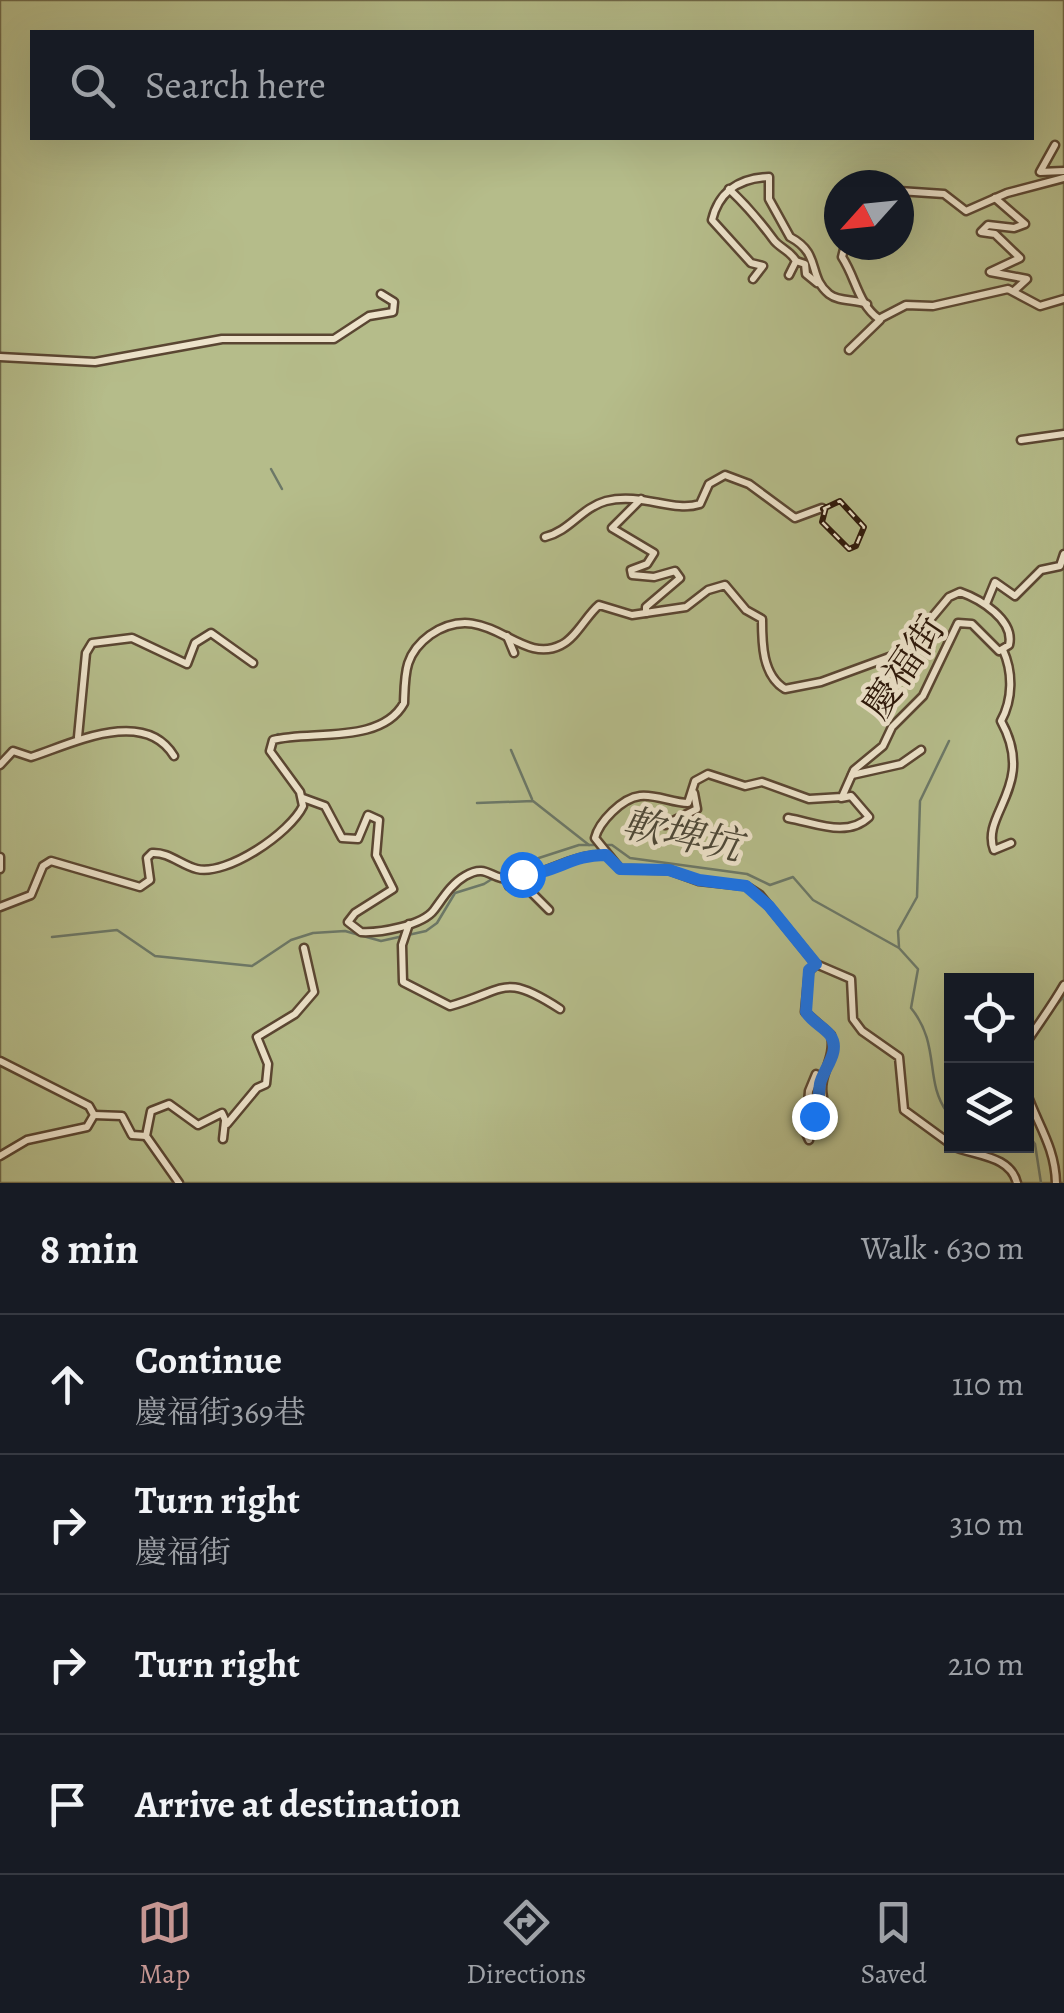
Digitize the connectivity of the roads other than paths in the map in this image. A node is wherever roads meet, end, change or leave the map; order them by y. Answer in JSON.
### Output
{"nodes":[{"id":1,"x":1055,"y":145,"type":"dead end"},
{"id":2,"x":1064,"y":175,"type":"edge"},
{"id":3,"x":729,"y":189,"type":"junction"},
{"id":4,"x":914,"y":192,"type":"edge"},
{"id":5,"x":994,"y":198,"type":"junction"},
{"id":6,"x":844,"y":260,"type":"edge"},
{"id":7,"x":796,"y":261,"type":"junction"},
{"id":8,"x":789,"y":275,"type":"dead end"},
{"id":9,"x":752,"y":279,"type":"dead end"},
{"id":10,"x":821,"y":286,"type":"junction"},
{"id":11,"x":1016,"y":290,"type":"junction"},
{"id":12,"x":381,"y":294,"type":"dead end"},
{"id":13,"x":1064,"y":299,"type":"edge"},
{"id":14,"x":867,"y":304,"type":"junction"},
{"id":15,"x":881,"y":319,"type":"junction"},
{"id":16,"x":849,"y":350,"type":"dead end"},
{"id":17,"x":0,"y":357,"type":"edge"},
{"id":18,"x":1064,"y":434,"type":"edge"},
{"id":19,"x":1020,"y":440,"type":"dead end"},
{"id":20,"x":648,"y":499,"type":"junction"},
{"id":21,"x":822,"y":508,"type":"dead end"},
{"id":22,"x":545,"y":536,"type":"dead end"},
{"id":23,"x":1064,"y":554,"type":"edge"},
{"id":24,"x":986,"y":604,"type":"junction"},
{"id":25,"x":646,"y":612,"type":"junction"},
{"id":26,"x":506,"y":633,"type":"junction"},
{"id":27,"x":1003,"y":650,"type":"junction"},
{"id":28,"x":514,"y":653,"type":"dead end"},
{"id":29,"x":253,"y":664,"type":"dead end"},
{"id":30,"x":78,"y":737,"type":"junction"},
{"id":31,"x":921,"y":750,"type":"dead end"},
{"id":32,"x":174,"y":756,"type":"dead end"},
{"id":33,"x":0,"y":765,"type":"edge"},
{"id":34,"x":851,"y":776,"type":"junction"},
{"id":35,"x":694,"y":792,"type":"junction"},
{"id":36,"x":304,"y":798,"type":"junction"},
{"id":37,"x":840,"y":798,"type":"junction"},
{"id":38,"x":788,"y":818,"type":"dead end"},
{"id":39,"x":664,"y":825,"type":"dead end"},
{"id":40,"x":1011,"y":843,"type":"dead end"},
{"id":41,"x":606,"y":855,"type":"junction"},
{"id":42,"x":0,"y":857,"type":"edge"},
{"id":43,"x":0,"y":869,"type":"edge"},
{"id":44,"x":508,"y":879,"type":"junction"},
{"id":45,"x":0,"y":907,"type":"edge"},
{"id":46,"x":550,"y":910,"type":"dead end"},
{"id":47,"x":408,"y":927,"type":"junction"},
{"id":48,"x":304,"y":948,"type":"dead end"},
{"id":49,"x":816,"y":964,"type":"junction"},
{"id":50,"x":1064,"y":985,"type":"edge"},
{"id":51,"x":560,"y":1009,"type":"dead end"},
{"id":52,"x":1034,"y":1032,"type":"edge"},
{"id":53,"x":0,"y":1061,"type":"edge"},
{"id":54,"x":816,"y":1074,"type":"dead end"},
{"id":55,"x":94,"y":1115,"type":"junction"},
{"id":56,"x":1034,"y":1117,"type":"edge"},
{"id":57,"x":224,"y":1121,"type":"junction"},
{"id":58,"x":806,"y":1128,"type":"junction"},
{"id":59,"x":146,"y":1136,"type":"junction"},
{"id":60,"x":944,"y":1139,"type":"edge"},
{"id":61,"x":223,"y":1140,"type":"dead end"},
{"id":62,"x":809,"y":1140,"type":"dead end"},
{"id":63,"x":978,"y":1153,"type":"edge"},
{"id":64,"x":0,"y":1156,"type":"edge"},
{"id":65,"x":179,"y":1183,"type":"edge"},
{"id":66,"x":1017,"y":1183,"type":"edge"},
{"id":67,"x":1056,"y":1183,"type":"edge"}],
"edges":[{"from":1,"to":2,"type":"street"},
{"from":2,"to":5,"type":"street"},
{"from":3,"to":7,"type":"street"},
{"from":3,"to":9,"type":"street"},
{"from":3,"to":10,"type":"street"},
{"from":4,"to":5,"type":"street"},
{"from":5,"to":11,"type":"street"},
{"from":6,"to":14,"type":"street"},
{"from":7,"to":8,"type":"street"},
{"from":7,"to":10,"type":"street"},
{"from":10,"to":14,"type":"street"},
{"from":11,"to":13,"type":"street"},
{"from":11,"to":15,"type":"street"},
{"from":12,"to":17,"type":"street"},
{"from":14,"to":15,"type":"street"},
{"from":15,"to":16,"type":"street"},
{"from":18,"to":19,"type":"street"},
{"from":20,"to":21,"type":"street"},
{"from":20,"to":22,"type":"street"},
{"from":20,"to":25,"type":"street"},
{"from":23,"to":24,"type":"street"},
{"from":24,"to":25,"type":"street","name":"慶福街"},
{"from":24,"to":27,"type":"street","name":"慶福街"},
{"from":25,"to":26,"type":"street","name":"慶福街"},
{"from":26,"to":28,"type":"street"},
{"from":26,"to":36,"type":"street","name":"慶福街"},
{"from":27,"to":34,"type":"street","name":"慶福街"},
{"from":27,"to":40,"type":"street"},
{"from":29,"to":30,"type":"street"},
{"from":30,"to":32,"type":"street"},
{"from":30,"to":33,"type":"street"},
{"from":31,"to":34,"type":"street"},
{"from":34,"to":37,"type":"street","name":"慶福街"},
{"from":35,"to":37,"type":"street"},
{"from":35,"to":39,"type":"street"},
{"from":35,"to":41,"type":"street"},
{"from":36,"to":45,"type":"street"},
{"from":36,"to":47,"type":"street"},
{"from":37,"to":38,"type":"street"},
{"from":41,"to":44,"type":"street"},
{"from":41,"to":49,"type":"street"},
{"from":42,"to":43,"type":"street"},
{"from":44,"to":46,"type":"street"},
{"from":44,"to":47,"type":"street"},
{"from":47,"to":51,"type":"street"},
{"from":48,"to":57,"type":"street"},
{"from":49,"to":58,"type":"street"},
{"from":49,"to":60,"type":"street"},
{"from":50,"to":52,"type":"street"},
{"from":53,"to":55,"type":"street"},
{"from":54,"to":58,"type":"street"},
{"from":55,"to":59,"type":"street"},
{"from":55,"to":64,"type":"street"},
{"from":56,"to":67,"type":"street"},
{"from":57,"to":59,"type":"street"},
{"from":57,"to":61,"type":"street"},
{"from":58,"to":62,"type":"street"},
{"from":59,"to":65,"type":"street"},
{"from":63,"to":66,"type":"street"}]}
